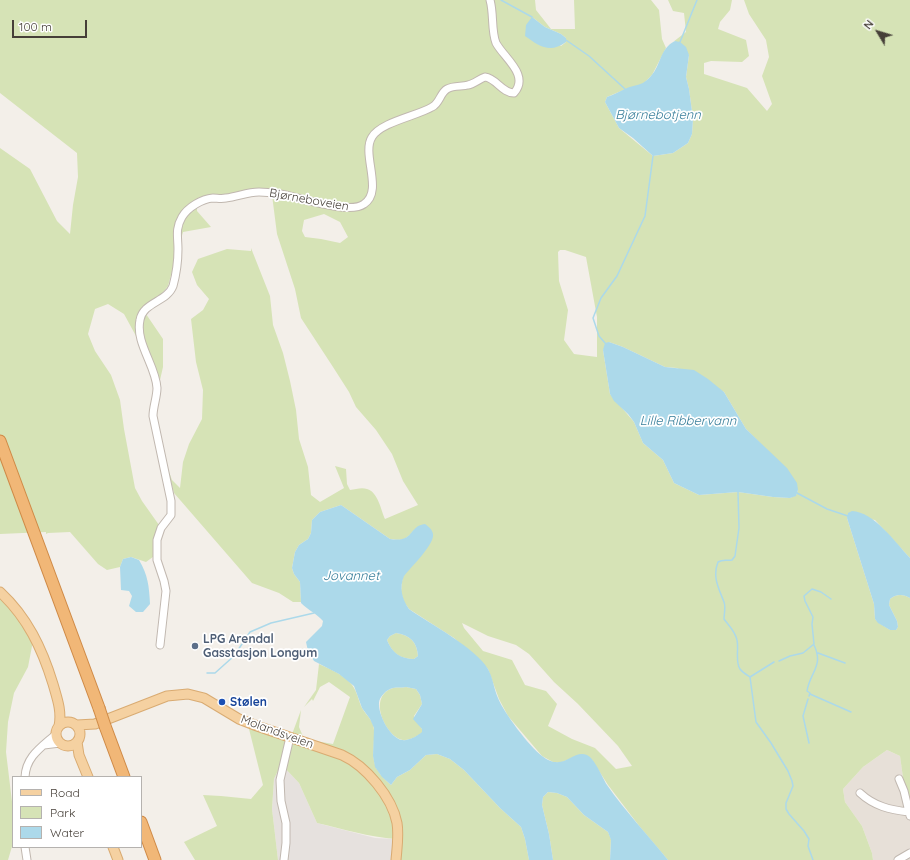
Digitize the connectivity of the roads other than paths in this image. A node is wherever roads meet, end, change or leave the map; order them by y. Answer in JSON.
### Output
{"nodes":[{"id":1,"x":490,"y":0,"type":"edge"},
{"id":2,"x":0,"y":441,"type":"edge"},
{"id":3,"x":0,"y":463,"type":"edge"},
{"id":4,"x":0,"y":592,"type":"edge"},
{"id":5,"x":160,"y":645,"type":"dead end"},
{"id":6,"x":59,"y":703,"type":"junction"},
{"id":7,"x":95,"y":710,"type":"junction"},
{"id":8,"x":74,"y":723,"type":"junction"},
{"id":9,"x":100,"y":726,"type":"junction"},
{"id":10,"x":57,"y":730,"type":"junction"},
{"id":11,"x":290,"y":737,"type":"junction"},
{"id":12,"x":79,"y":739,"type":"junction"},
{"id":13,"x":44,"y":745,"type":"junction"},
{"id":14,"x":63,"y":745,"type":"junction"},
{"id":15,"x":25,"y":776,"type":"edge"},
{"id":16,"x":84,"y":776,"type":"edge"},
{"id":17,"x":88,"y":776,"type":"edge"},
{"id":18,"x":116,"y":776,"type":"edge"},
{"id":19,"x":124,"y":776,"type":"edge"},
{"id":20,"x":899,"y":779,"type":"dead end"},
{"id":21,"x":860,"y":793,"type":"dead end"},
{"id":22,"x":910,"y":814,"type":"edge"},
{"id":23,"x":142,"y":825,"type":"edge"},
{"id":24,"x":142,"y":847,"type":"edge"},
{"id":25,"x":25,"y":848,"type":"edge"},
{"id":26,"x":113,"y":848,"type":"edge"},
{"id":27,"x":116,"y":848,"type":"edge"},
{"id":28,"x":910,"y":853,"type":"edge"},
{"id":29,"x":27,"y":860,"type":"edge"},
{"id":30,"x":118,"y":860,"type":"edge"},
{"id":31,"x":122,"y":860,"type":"edge"},
{"id":32,"x":147,"y":860,"type":"edge"},
{"id":33,"x":155,"y":860,"type":"edge"},
{"id":34,"x":284,"y":860,"type":"edge"},
{"id":35,"x":396,"y":860,"type":"edge"},
{"id":36,"x":898,"y":860,"type":"edge"}],
"edges":[{"from":1,"to":5,"type":"street","name":"Bjørneboveien"},
{"from":2,"to":7,"type":"highway"},
{"from":3,"to":7,"type":"highway"},
{"from":4,"to":6,"type":"main road"},
{"from":6,"to":8,"type":"main road"},
{"from":6,"to":10,"type":"main road"},
{"from":7,"to":9,"type":"highway"},
{"from":8,"to":9,"type":"main road","name":"Molandsveien"},
{"from":8,"to":10,"type":"main road"},
{"from":8,"to":12,"type":"main road"},
{"from":9,"to":11,"type":"main road","name":"Molandsveien"},
{"from":9,"to":12,"type":"main road","name":"Molandsveien"},
{"from":9,"to":18,"type":"highway"},
{"from":9,"to":19,"type":"highway"},
{"from":10,"to":13,"type":"street"},
{"from":10,"to":14,"type":"main road"},
{"from":11,"to":34,"type":"street"},
{"from":11,"to":35,"type":"main road","name":"Molandsveien"},
{"from":12,"to":14,"type":"main road"},
{"from":12,"to":17,"type":"main road"},
{"from":13,"to":14,"type":"street"},
{"from":13,"to":15,"type":"street"},
{"from":14,"to":16,"type":"main road"},
{"from":20,"to":22,"type":"street"},
{"from":21,"to":22,"type":"street"},
{"from":23,"to":33,"type":"highway"},
{"from":24,"to":32,"type":"highway"},
{"from":25,"to":29,"type":"street"},
{"from":26,"to":30,"type":"main road"},
{"from":27,"to":31,"type":"main road"},
{"from":28,"to":36,"type":"street"}]}
